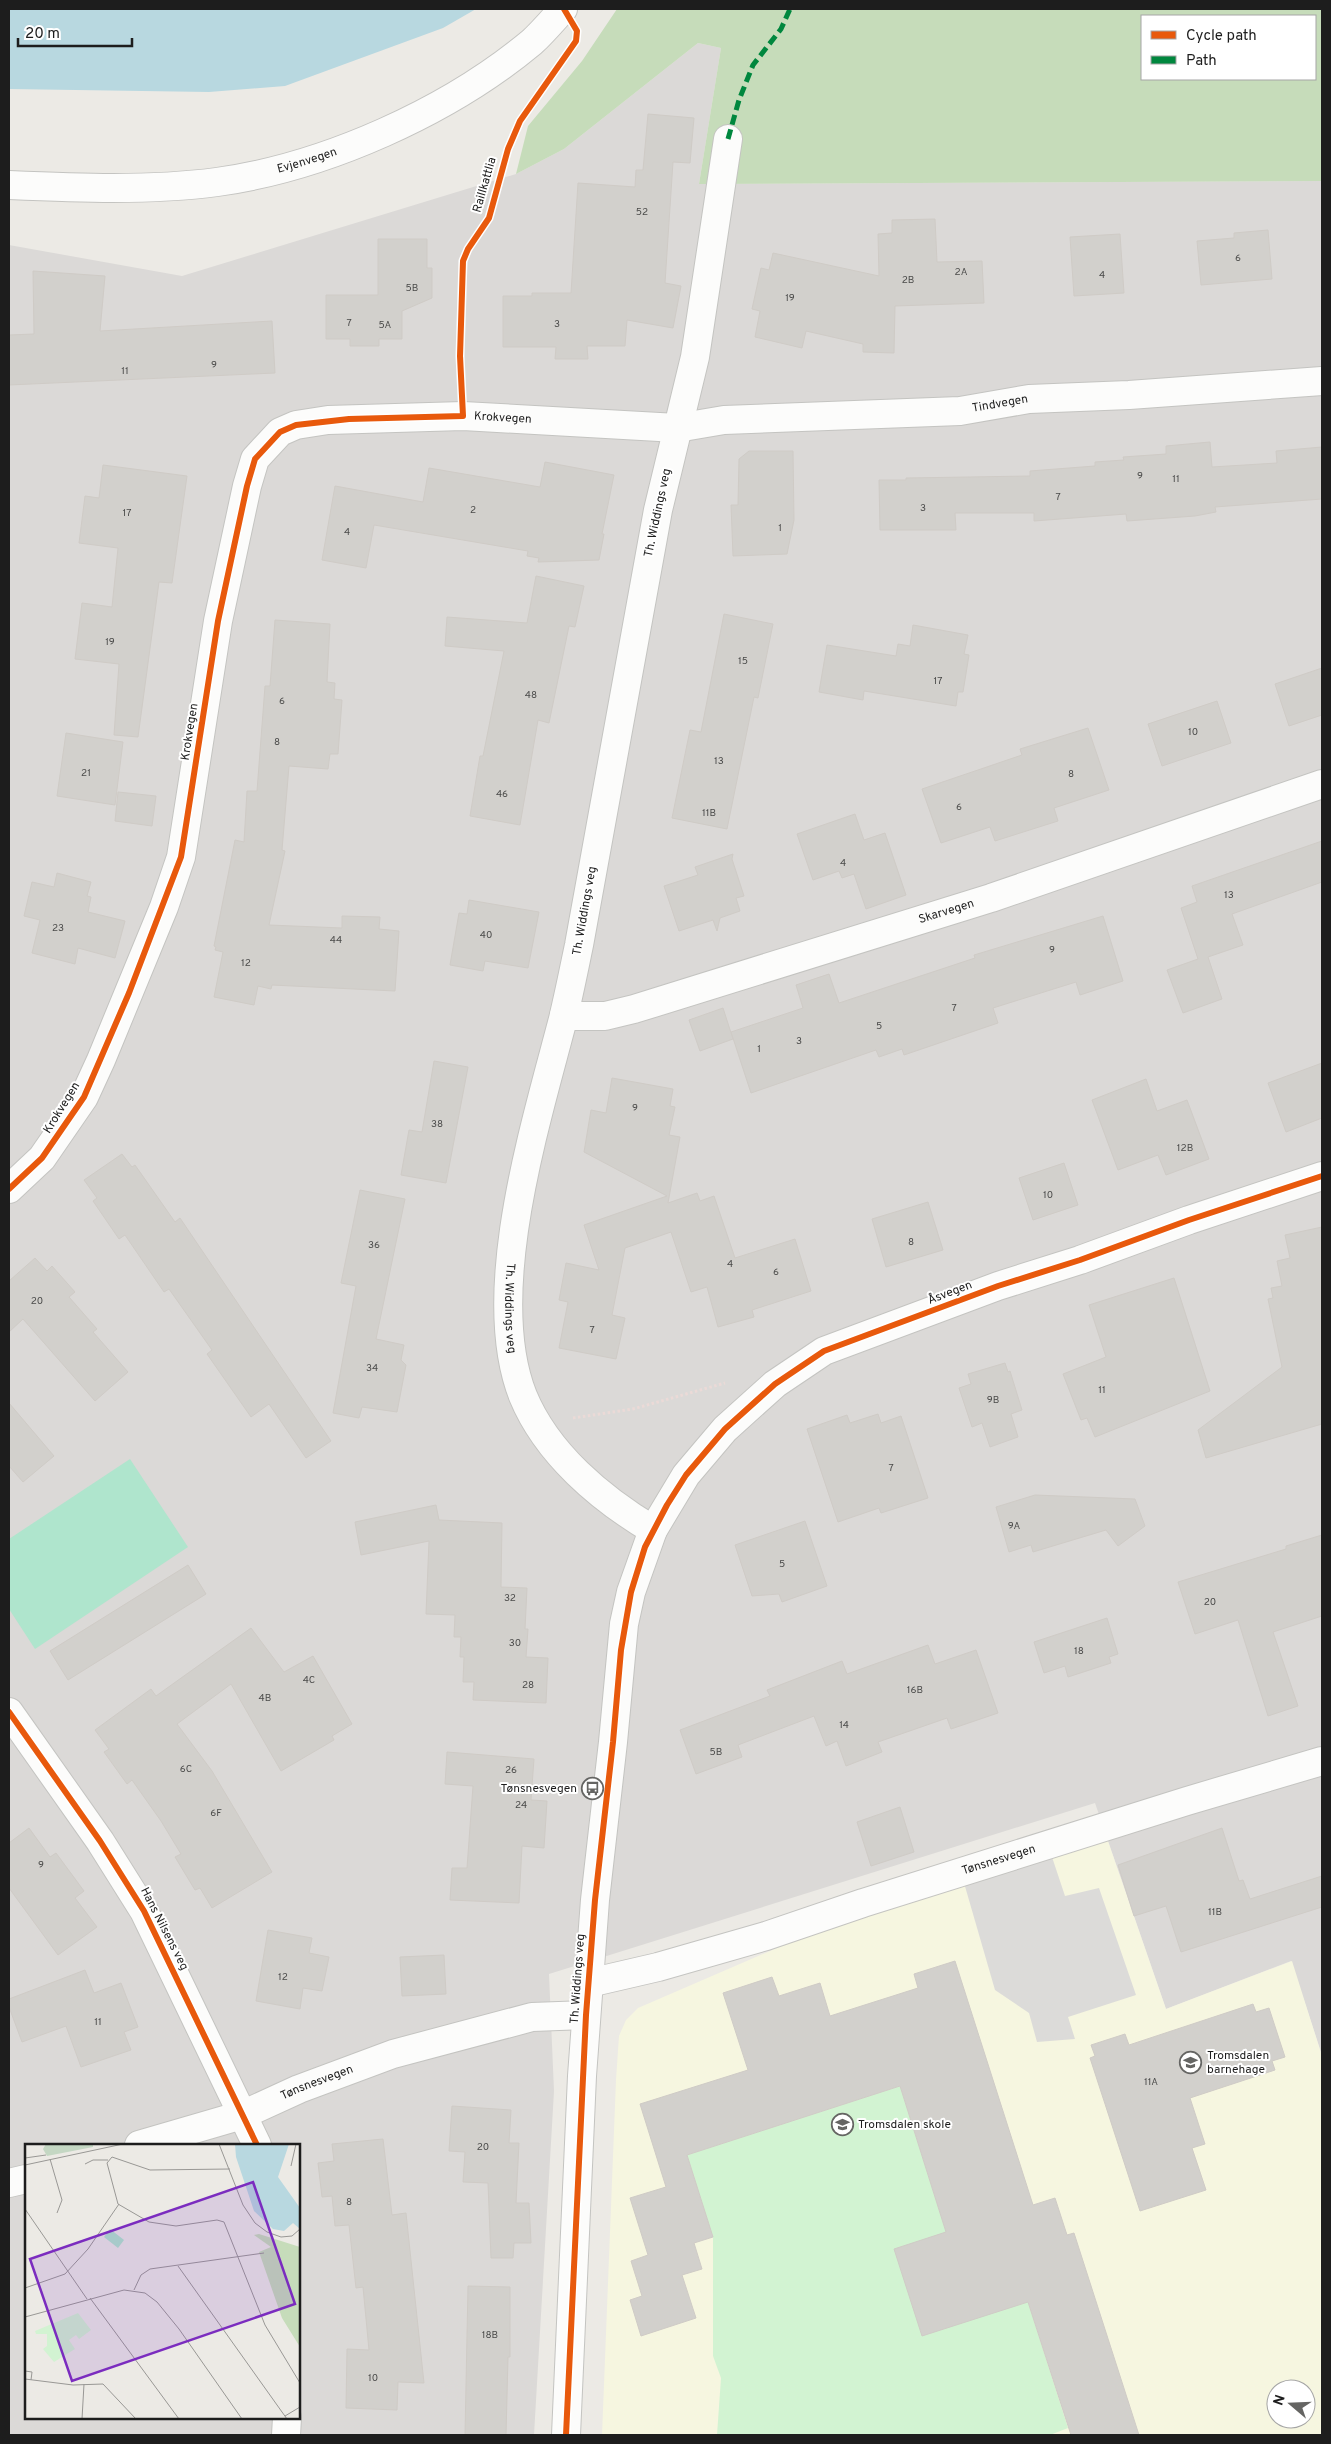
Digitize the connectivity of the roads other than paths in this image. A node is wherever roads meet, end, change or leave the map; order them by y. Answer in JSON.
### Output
{"nodes":[{"id":1,"x":563,"y":9,"type":"edge"},
{"id":2,"x":728,"y":138,"type":"dead end"},
{"id":3,"x":9,"y":184,"type":"edge"},
{"id":4,"x":1322,"y":381,"type":"edge"},
{"id":5,"x":677,"y":428,"type":"junction"},
{"id":6,"x":1322,"y":784,"type":"edge"},
{"id":7,"x":564,"y":1016,"type":"junction"},
{"id":8,"x":1322,"y":1176,"type":"edge"},
{"id":9,"x":9,"y":1189,"type":"edge"},
{"id":10,"x":653,"y":1530,"type":"junction"},
{"id":11,"x":9,"y":1712,"type":"edge"},
{"id":12,"x":1322,"y":1761,"type":"edge"},
{"id":13,"x":588,"y":1983,"type":"junction"},
{"id":14,"x":586,"y":2015,"type":"junction"},
{"id":15,"x":242,"y":2115,"type":"junction"},
{"id":16,"x":142,"y":2144,"type":"edge"},
{"id":17,"x":256,"y":2144,"type":"edge"},
{"id":18,"x":25,"y":2178,"type":"edge"},
{"id":19,"x":9,"y":2184,"type":"edge"},
{"id":20,"x":286,"y":2419,"type":"edge"},
{"id":21,"x":286,"y":2435,"type":"edge"},
{"id":22,"x":566,"y":2435,"type":"edge"}],
"edges":[{"from":1,"to":3,"type":"street","name":"Evjenvegen"},
{"from":2,"to":5,"type":"street","name":"Th. Widdings veg"},
{"from":4,"to":5,"type":"street","name":"Tindvegen"},
{"from":5,"to":7,"type":"street","name":"Th. Widdings veg"},
{"from":5,"to":9,"type":"street","name":"Krokvegen"},
{"from":6,"to":7,"type":"street","name":"Skarvegen"},
{"from":7,"to":10,"type":"street","name":"Th. Widdings veg"},
{"from":8,"to":10,"type":"street","name":"Åsvegen"},
{"from":10,"to":13,"type":"street","name":"Th. Widdings veg"},
{"from":11,"to":15,"type":"street","name":"Hans Nilsens veg"},
{"from":12,"to":13,"type":"street","name":"Tønsnesvegen"},
{"from":13,"to":14,"type":"street","name":"Th. Widdings veg"},
{"from":14,"to":15,"type":"street","name":"Tønsnesvegen"},
{"from":14,"to":22,"type":"street","name":"Th. Widdings veg"},
{"from":15,"to":16,"type":"street","name":"Tønsnesvegen"},
{"from":15,"to":17,"type":"street","name":"Hans Nilsens veg"},
{"from":18,"to":19,"type":"street"},
{"from":20,"to":21,"type":"street"}]}
